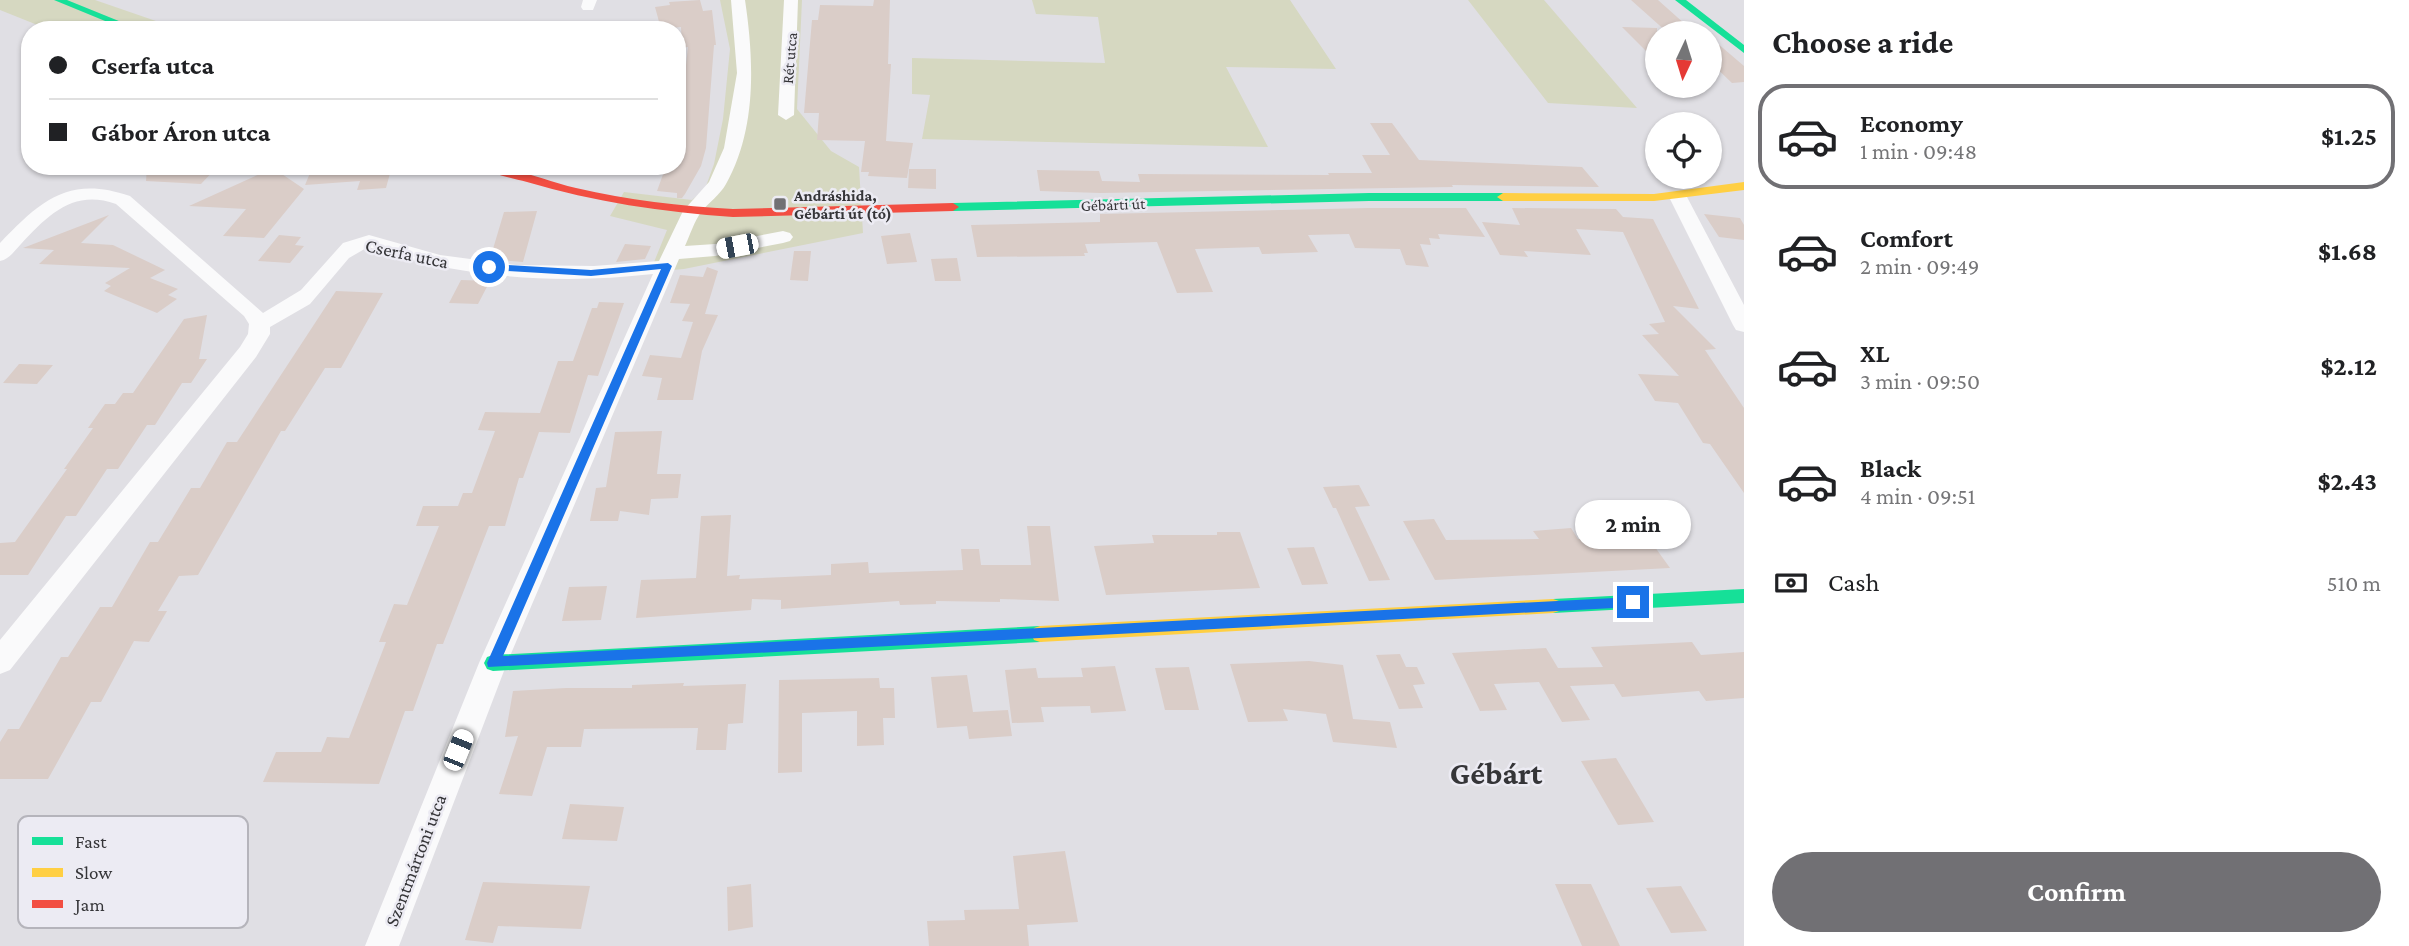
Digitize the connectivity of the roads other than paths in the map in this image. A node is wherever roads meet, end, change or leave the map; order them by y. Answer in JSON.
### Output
{"nodes":[{"id":1,"x":59,"y":0,"type":"edge"},
{"id":2,"x":738,"y":0,"type":"edge"},
{"id":3,"x":792,"y":0,"type":"edge"},
{"id":4,"x":1680,"y":0,"type":"edge"},
{"id":5,"x":113,"y":21,"type":"edge"},
{"id":6,"x":1744,"y":50,"type":"edge"},
{"id":7,"x":766,"y":73,"type":"junction"},
{"id":8,"x":786,"y":116,"type":"dead end"},
{"id":9,"x":515,"y":175,"type":"edge"},
{"id":10,"x":1744,"y":186,"type":"edge"},
{"id":11,"x":1678,"y":197,"type":"junction"},
{"id":12,"x":692,"y":211,"type":"junction"},
{"id":13,"x":783,"y":237,"type":"dead end"},
{"id":14,"x":0,"y":255,"type":"edge"},
{"id":15,"x":670,"y":259,"type":"junction"},
{"id":16,"x":261,"y":324,"type":"junction"},
{"id":17,"x":1744,"y":325,"type":"edge"},
{"id":18,"x":1744,"y":596,"type":"edge"},
{"id":19,"x":0,"y":661,"type":"edge"},
{"id":20,"x":493,"y":663,"type":"junction"},
{"id":21,"x":382,"y":946,"type":"edge"}],
"edges":[{"from":1,"to":5,"type":"main road"},
{"from":2,"to":7,"type":"street","name":"Szentmártoni utca"},
{"from":3,"to":7,"type":"street","name":"Rét utca"},
{"from":4,"to":6,"type":"main road"},
{"from":7,"to":8,"type":"street","name":"Rét utca"},
{"from":7,"to":12,"type":"street","name":"Szentmártoni utca"},
{"from":9,"to":12,"type":"main road","name":"Gébárti út"},
{"from":10,"to":11,"type":"main road","name":"Gébárti út"},
{"from":11,"to":12,"type":"main road","name":"Gébárti út"},
{"from":11,"to":17,"type":"street"},
{"from":12,"to":15,"type":"street","name":"Szentmártoni utca"},
{"from":13,"to":15,"type":"street"},
{"from":14,"to":16,"type":"street"},
{"from":15,"to":16,"type":"street","name":"Cserfa utca"},
{"from":15,"to":20,"type":"street","name":"Szentmártoni utca"},
{"from":16,"to":19,"type":"street"},
{"from":18,"to":20,"type":"main road"},
{"from":20,"to":21,"type":"street","name":"Szentmártoni utca"}]}
